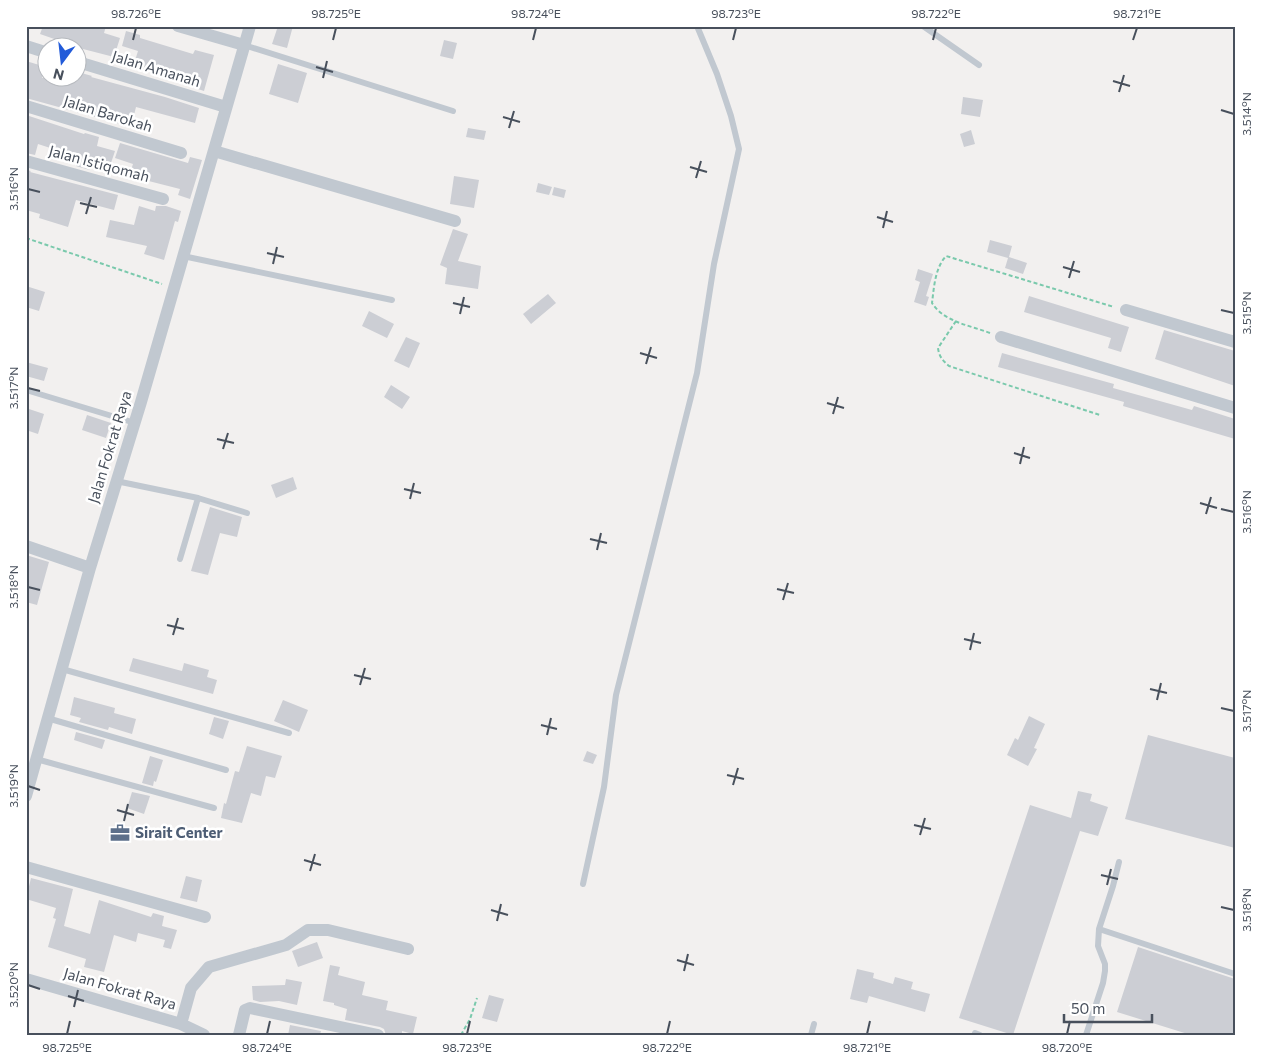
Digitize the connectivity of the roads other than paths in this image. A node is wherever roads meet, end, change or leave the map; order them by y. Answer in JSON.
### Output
{"nodes":[{"id":1,"x":178,"y":26,"type":"edge"},
{"id":2,"x":250,"y":26,"type":"edge"},
{"id":3,"x":697,"y":26,"type":"edge"},
{"id":4,"x":923,"y":26,"type":"edge"},
{"id":5,"x":244,"y":45,"type":"junction"},
{"id":6,"x":26,"y":46,"type":"edge"},
{"id":7,"x":38,"y":50,"type":"edge"},
{"id":8,"x":88,"y":65,"type":"edge"},
{"id":9,"x":979,"y":65,"type":"dead end"},
{"id":10,"x":26,"y":106,"type":"edge"},
{"id":11,"x":226,"y":107,"type":"junction"},
{"id":12,"x":453,"y":111,"type":"dead end"},
{"id":13,"x":214,"y":151,"type":"junction"},
{"id":14,"x":181,"y":153,"type":"dead end"},
{"id":15,"x":26,"y":161,"type":"edge"},
{"id":16,"x":163,"y":199,"type":"dead end"},
{"id":17,"x":456,"y":222,"type":"dead end"},
{"id":18,"x":183,"y":256,"type":"junction"},
{"id":19,"x":392,"y":300,"type":"dead end"},
{"id":20,"x":1126,"y":310,"type":"road end"},
{"id":21,"x":1001,"y":337,"type":"road end"},
{"id":22,"x":1235,"y":342,"type":"edge"},
{"id":23,"x":26,"y":390,"type":"edge"},
{"id":24,"x":1235,"y":408,"type":"edge"},
{"id":25,"x":135,"y":423,"type":"junction"},
{"id":26,"x":116,"y":481,"type":"junction"},
{"id":27,"x":198,"y":498,"type":"junction"},
{"id":28,"x":247,"y":513,"type":"dead end"},
{"id":29,"x":26,"y":546,"type":"edge"},
{"id":30,"x":180,"y":559,"type":"dead end"},
{"id":31,"x":90,"y":568,"type":"junction"},
{"id":32,"x":62,"y":669,"type":"junction"},
{"id":33,"x":48,"y":718,"type":"junction"},
{"id":34,"x":289,"y":733,"type":"dead end"},
{"id":35,"x":36,"y":759,"type":"junction"},
{"id":36,"x":226,"y":770,"type":"dead end"},
{"id":37,"x":26,"y":796,"type":"edge"},
{"id":38,"x":214,"y":808,"type":"dead end"},
{"id":39,"x":1119,"y":862,"type":"dead end"},
{"id":40,"x":26,"y":867,"type":"edge"},
{"id":41,"x":583,"y":884,"type":"dead end"},
{"id":42,"x":205,"y":917,"type":"dead end"},
{"id":43,"x":1099,"y":929,"type":"junction"},
{"id":44,"x":408,"y":949,"type":"dead end"},
{"id":45,"x":1235,"y":974,"type":"edge"},
{"id":46,"x":26,"y":978,"type":"edge"},
{"id":47,"x":181,"y":1024,"type":"junction"},
{"id":48,"x":814,"y":1024,"type":"dead end"},
{"id":49,"x":204,"y":1035,"type":"edge"},
{"id":50,"x":239,"y":1035,"type":"edge"},
{"id":51,"x":378,"y":1035,"type":"edge"},
{"id":52,"x":811,"y":1035,"type":"edge"},
{"id":53,"x":1086,"y":1035,"type":"edge"}],
"edges":[{"from":1,"to":5,"type":"street"},
{"from":2,"to":5,"type":"street","name":"Jalan Fokrat Raya"},
{"from":3,"to":41,"type":"lane"},
{"from":4,"to":9,"type":"lane"},
{"from":5,"to":11,"type":"street","name":"Jalan Fokrat Raya"},
{"from":5,"to":12,"type":"lane"},
{"from":6,"to":7,"type":"street"},
{"from":8,"to":11,"type":"street","name":"Jalan Amanah"},
{"from":10,"to":14,"type":"street","name":"Jalan Barokah"},
{"from":11,"to":13,"type":"street","name":"Jalan Fokrat Raya"},
{"from":13,"to":17,"type":"street"},
{"from":13,"to":18,"type":"street","name":"Jalan Fokrat Raya"},
{"from":15,"to":16,"type":"street","name":"Jalan Istiqomah"},
{"from":18,"to":19,"type":"lane"},
{"from":18,"to":25,"type":"street","name":"Jalan Fokrat Raya"},
{"from":20,"to":22,"type":"street"},
{"from":21,"to":24,"type":"street"},
{"from":23,"to":25,"type":"lane"},
{"from":25,"to":26,"type":"street","name":"Jalan Fokrat Raya"},
{"from":26,"to":27,"type":"lane"},
{"from":26,"to":31,"type":"street","name":"Jalan Fokrat Raya"},
{"from":27,"to":28,"type":"lane"},
{"from":27,"to":30,"type":"lane"},
{"from":29,"to":31,"type":"street"},
{"from":31,"to":32,"type":"street","name":"Jalan Fokrat Raya"},
{"from":32,"to":33,"type":"street","name":"Jalan Fokrat Raya"},
{"from":32,"to":34,"type":"lane"},
{"from":33,"to":35,"type":"street","name":"Jalan Fokrat Raya"},
{"from":33,"to":36,"type":"lane"},
{"from":35,"to":37,"type":"street","name":"Jalan Fokrat Raya"},
{"from":35,"to":38,"type":"lane"},
{"from":39,"to":43,"type":"lane"},
{"from":40,"to":42,"type":"street"},
{"from":43,"to":45,"type":"lane"},
{"from":43,"to":53,"type":"lane"},
{"from":44,"to":47,"type":"street"},
{"from":46,"to":47,"type":"street","name":"Jalan Fokrat Raya"},
{"from":47,"to":49,"type":"street","name":"Jalan Fokrat Raya"},
{"from":48,"to":52,"type":"lane"},
{"from":50,"to":51,"type":"street"}]}
